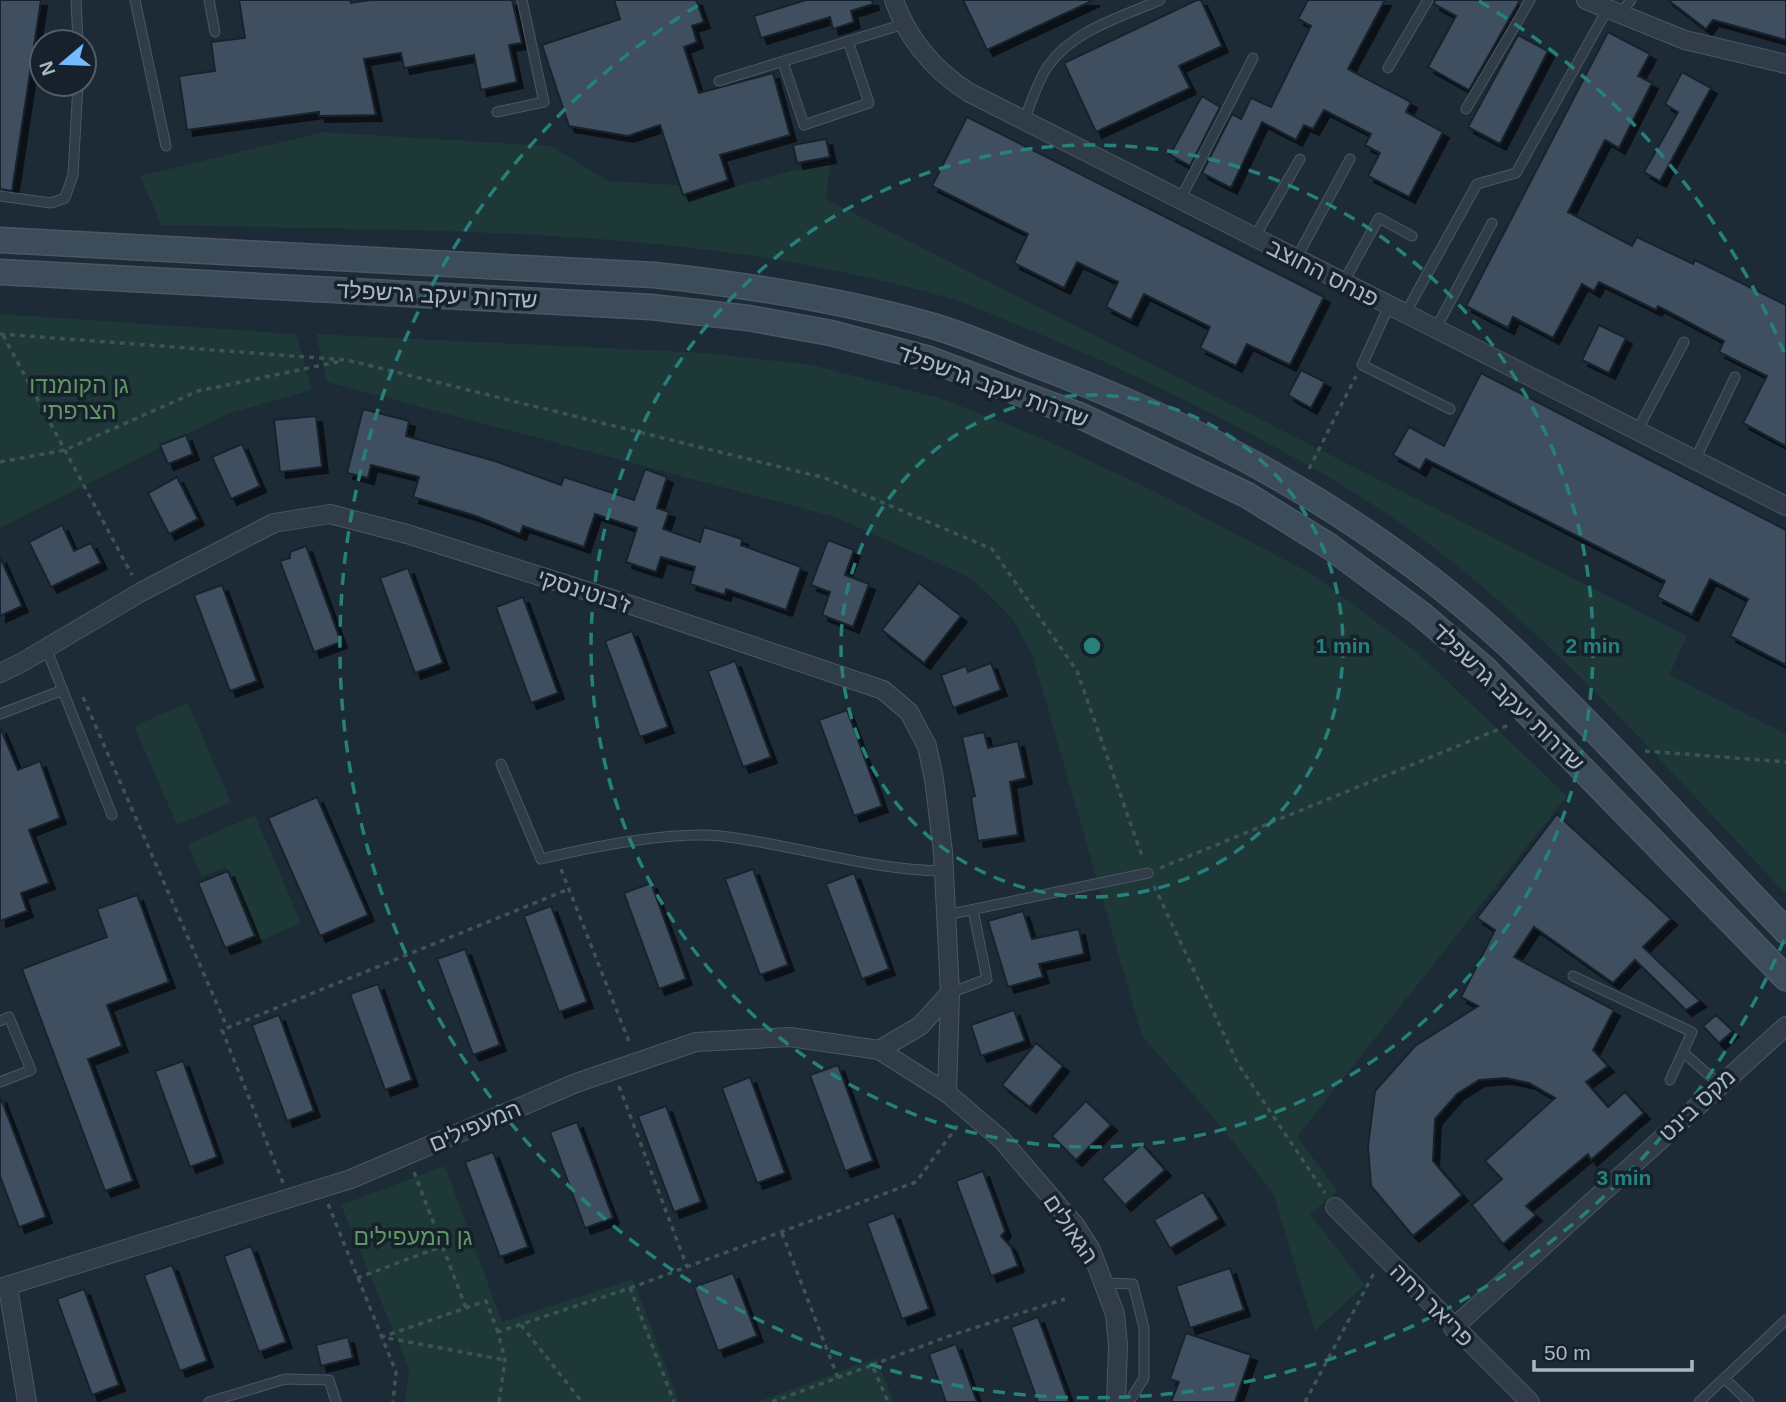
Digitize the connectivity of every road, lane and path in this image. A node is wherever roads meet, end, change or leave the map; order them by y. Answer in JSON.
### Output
{"nodes":[{"id":1,"x":76,"y":0,"type":"edge"},
{"id":2,"x":135,"y":0,"type":"edge"},
{"id":3,"x":209,"y":0,"type":"edge"},
{"id":4,"x":522,"y":0,"type":"edge"},
{"id":5,"x":894,"y":0,"type":"edge"},
{"id":6,"x":1160,"y":0,"type":"edge"},
{"id":7,"x":1427,"y":0,"type":"edge"},
{"id":8,"x":1530,"y":0,"type":"edge"},
{"id":9,"x":1586,"y":0,"type":"edge"},
{"id":10,"x":1631,"y":0,"type":"edge"},
{"id":11,"x":1613,"y":12,"type":"junction"},
{"id":12,"x":904,"y":24,"type":"junction"},
{"id":13,"x":77,"y":28,"type":"edge"},
{"id":14,"x":215,"y":32,"type":"dead end"},
{"id":15,"x":848,"y":41,"type":"junction"},
{"id":16,"x":1253,"y":58,"type":"dead end"},
{"id":17,"x":783,"y":62,"type":"junction"},
{"id":18,"x":1786,"y":64,"type":"edge"},
{"id":19,"x":1388,"y":68,"type":"dead end"},
{"id":20,"x":719,"y":82,"type":"dead end"},
{"id":21,"x":77,"y":98,"type":"edge"},
{"id":22,"x":1466,"y":109,"type":"dead end"},
{"id":23,"x":497,"y":112,"type":"dead end"},
{"id":24,"x":1023,"y":122,"type":"junction"},
{"id":25,"x":166,"y":146,"type":"dead end"},
{"id":26,"x":1300,"y":159,"type":"dead end"},
{"id":27,"x":1350,"y":159,"type":"dead end"},
{"id":28,"x":0,"y":196,"type":"edge"},
{"id":29,"x":1179,"y":201,"type":"junction"},
{"id":30,"x":1492,"y":223,"type":"dead end"},
{"id":31,"x":1412,"y":236,"type":"dead end"},
{"id":32,"x":1254,"y":238,"type":"junction"},
{"id":33,"x":0,"y":240,"type":"edge"},
{"id":34,"x":1295,"y":259,"type":"junction"},
{"id":35,"x":0,"y":272,"type":"edge"},
{"id":36,"x":1343,"y":283,"type":"junction"},
{"id":37,"x":1397,"y":310,"type":"junction"},
{"id":38,"x":1436,"y":330,"type":"junction"},
{"id":39,"x":1,"y":334,"type":"edge"},
{"id":40,"x":1684,"y":342,"type":"dead end"},
{"id":41,"x":347,"y":360,"type":"junction"},
{"id":42,"x":1362,"y":365,"type":"junction"},
{"id":43,"x":1735,"y":377,"type":"dead end"},
{"id":44,"x":1450,"y":409,"type":"dead end"},
{"id":45,"x":1637,"y":431,"type":"junction"},
{"id":46,"x":65,"y":450,"type":"junction"},
{"id":47,"x":1695,"y":460,"type":"junction"},
{"id":48,"x":0,"y":462,"type":"edge"},
{"id":49,"x":1298,"y":489,"type":"junction"},
{"id":50,"x":1786,"y":506,"type":"edge"},
{"id":51,"x":141,"y":592,"type":"junction"},
{"id":52,"x":46,"y":648,"type":"junction"},
{"id":53,"x":0,"y":673,"type":"edge"},
{"id":54,"x":63,"y":690,"type":"junction"},
{"id":55,"x":80,"y":690,"type":"dead end"},
{"id":56,"x":0,"y":715,"type":"edge"},
{"id":57,"x":1532,"y":716,"type":"junction"},
{"id":58,"x":1609,"y":748,"type":"junction"},
{"id":59,"x":1786,"y":762,"type":"edge"},
{"id":60,"x":502,"y":764,"type":"dead end"},
{"id":61,"x":112,"y":815,"type":"dead end"},
{"id":62,"x":556,"y":855,"type":"junction"},
{"id":63,"x":943,"y":871,"type":"junction"},
{"id":64,"x":1148,"y":873,"type":"junction"},
{"id":65,"x":569,"y":889,"type":"junction"},
{"id":66,"x":973,"y":910,"type":"junction"},
{"id":67,"x":944,"y":916,"type":"junction"},
{"id":68,"x":1786,"y":931,"type":"edge"},
{"id":69,"x":1573,"y":976,"type":"dead end"},
{"id":70,"x":1786,"y":978,"type":"edge"},
{"id":71,"x":950,"y":993,"type":"junction"},
{"id":72,"x":0,"y":1021,"type":"edge"},
{"id":73,"x":1786,"y":1026,"type":"edge"},
{"id":74,"x":228,"y":1028,"type":"junction"},
{"id":75,"x":879,"y":1049,"type":"junction"},
{"id":76,"x":1683,"y":1052,"type":"junction"},
{"id":77,"x":637,"y":1062,"type":"junction"},
{"id":78,"x":614,"y":1070,"type":"junction"},
{"id":79,"x":1670,"y":1080,"type":"dead end"},
{"id":80,"x":0,"y":1082,"type":"edge"},
{"id":81,"x":1720,"y":1085,"type":"junction"},
{"id":82,"x":947,"y":1093,"type":"junction"},
{"id":83,"x":969,"y":1111,"type":"junction"},
{"id":84,"x":408,"y":1155,"type":"junction"},
{"id":85,"x":321,"y":1188,"type":"junction"},
{"id":86,"x":289,"y":1198,"type":"junction"},
{"id":87,"x":1335,"y":1207,"type":"joint"},
{"id":88,"x":782,"y":1233,"type":"junction"},
{"id":89,"x":443,"y":1247,"type":"junction"},
{"id":90,"x":1383,"y":1256,"type":"junction"},
{"id":91,"x":687,"y":1268,"type":"junction"},
{"id":92,"x":357,"y":1278,"type":"junction"},
{"id":93,"x":1106,"y":1283,"type":"junction"},
{"id":94,"x":4,"y":1287,"type":"edge"},
{"id":95,"x":630,"y":1288,"type":"junction"},
{"id":96,"x":1065,"y":1299,"type":"dead end"},
{"id":97,"x":466,"y":1308,"type":"junction"},
{"id":98,"x":1786,"y":1320,"type":"edge"},
{"id":99,"x":521,"y":1325,"type":"junction"},
{"id":100,"x":1453,"y":1328,"type":"junction"},
{"id":101,"x":498,"y":1332,"type":"junction"},
{"id":102,"x":382,"y":1337,"type":"junction"},
{"id":103,"x":505,"y":1360,"type":"junction"},
{"id":104,"x":872,"y":1365,"type":"junction"},
{"id":105,"x":838,"y":1378,"type":"junction"},
{"id":106,"x":1724,"y":1378,"type":"junction"},
{"id":107,"x":27,"y":1402,"type":"edge"},
{"id":108,"x":209,"y":1402,"type":"edge"},
{"id":109,"x":336,"y":1402,"type":"edge"},
{"id":110,"x":393,"y":1402,"type":"edge"},
{"id":111,"x":499,"y":1402,"type":"edge"},
{"id":112,"x":582,"y":1402,"type":"edge"},
{"id":113,"x":674,"y":1402,"type":"edge"},
{"id":114,"x":772,"y":1402,"type":"edge"},
{"id":115,"x":888,"y":1402,"type":"edge"},
{"id":116,"x":1116,"y":1402,"type":"edge"},
{"id":117,"x":1129,"y":1402,"type":"edge"},
{"id":118,"x":1305,"y":1402,"type":"edge"},
{"id":119,"x":1530,"y":1402,"type":"edge"},
{"id":120,"x":1699,"y":1402,"type":"edge"},
{"id":121,"x":1749,"y":1402,"type":"edge"}],
"edges":[{"from":1,"to":13,"type":"lane"},
{"from":2,"to":25,"type":"lane"},
{"from":3,"to":14,"type":"lane"},
{"from":4,"to":23,"type":"lane"},
{"from":5,"to":12,"type":"street","name":"פנחס החוצב"},
{"from":6,"to":24,"type":"lane"},
{"from":7,"to":19,"type":"lane"},
{"from":8,"to":22,"type":"lane"},
{"from":9,"to":11,"type":"street"},
{"from":10,"to":11,"type":"lane"},
{"from":11,"to":18,"type":"street"},
{"from":11,"to":37,"type":"lane"},
{"from":12,"to":15,"type":"lane"},
{"from":12,"to":24,"type":"street","name":"פנחס החוצב"},
{"from":15,"to":17,"type":"lane"},
{"from":15,"to":17,"type":"lane"},
{"from":16,"to":29,"type":"lane"},
{"from":17,"to":20,"type":"lane"},
{"from":21,"to":28,"type":"lane"},
{"from":24,"to":29,"type":"street","name":"פנחס החוצב"},
{"from":26,"to":32,"type":"lane"},
{"from":27,"to":34,"type":"lane"},
{"from":29,"to":32,"type":"street","name":"פנחס החוצב"},
{"from":30,"to":38,"type":"lane"},
{"from":31,"to":36,"type":"lane"},
{"from":32,"to":34,"type":"street","name":"פנחס החוצב"},
{"from":33,"to":49,"type":"main road","name":"שדרות יעקב גרשפלד"},
{"from":34,"to":36,"type":"street","name":"פנחס החוצב"},
{"from":35,"to":57,"type":"main road","name":"שדרות יעקב גרשפלד"},
{"from":36,"to":37,"type":"street","name":"פנחס החוצב"},
{"from":37,"to":38,"type":"street","name":"פנחס החוצב"},
{"from":37,"to":42,"type":"lane"},
{"from":38,"to":45,"type":"street","name":"פנחס החוצב"},
{"from":39,"to":41,"type":"path"},
{"from":39,"to":46,"type":"path"},
{"from":40,"to":45,"type":"lane"},
{"from":41,"to":46,"type":"path"},
{"from":41,"to":64,"type":"path"},
{"from":42,"to":44,"type":"lane"},
{"from":42,"to":49,"type":"path"},
{"from":43,"to":47,"type":"lane"},
{"from":45,"to":47,"type":"street","name":"פנחס החוצב"},
{"from":46,"to":48,"type":"path"},
{"from":46,"to":51,"type":"path"},
{"from":47,"to":50,"type":"street","name":"פנחס החוצב"},
{"from":49,"to":58,"type":"main road","name":"שדרות יעקב גרשפלד"},
{"from":51,"to":52,"type":"street","name":"ז'בוטינסקי"},
{"from":51,"to":63,"type":"street","name":"ז'בוטינסקי"},
{"from":52,"to":53,"type":"street","name":"ז'בוטינסקי"},
{"from":52,"to":54,"type":"lane"},
{"from":54,"to":56,"type":"lane"},
{"from":54,"to":61,"type":"lane"},
{"from":55,"to":74,"type":"path"},
{"from":57,"to":64,"type":"path"},
{"from":57,"to":70,"type":"main road","name":"שדרות יעקב גרשפלד"},
{"from":58,"to":59,"type":"path"},
{"from":58,"to":68,"type":"main road","name":"שדרות יעקב גרשפלד"},
{"from":60,"to":62,"type":"lane"},
{"from":62,"to":63,"type":"lane"},
{"from":62,"to":65,"type":"path"},
{"from":63,"to":67,"type":"street","name":"ז'בוטינסקי"},
{"from":64,"to":66,"type":"lane"},
{"from":64,"to":87,"type":"path"},
{"from":65,"to":74,"type":"path"},
{"from":65,"to":77,"type":"path"},
{"from":66,"to":67,"type":"lane"},
{"from":66,"to":71,"type":"lane"},
{"from":67,"to":71,"type":"street","name":"ז'בוטינסקי"},
{"from":69,"to":76,"type":"lane"},
{"from":71,"to":75,"type":"street"},
{"from":71,"to":82,"type":"street","name":"ז'בוטינסקי"},
{"from":72,"to":80,"type":"lane"},
{"from":73,"to":81,"type":"street","name":"מקס בינט"},
{"from":74,"to":86,"type":"path"},
{"from":75,"to":77,"type":"street","name":"המעפילים"},
{"from":75,"to":82,"type":"street","name":"המעפילים"},
{"from":76,"to":79,"type":"lane"},
{"from":76,"to":81,"type":"lane"},
{"from":77,"to":78,"type":"street","name":"המעפילים"},
{"from":78,"to":84,"type":"street","name":"המעפילים"},
{"from":78,"to":91,"type":"path"},
{"from":81,"to":100,"type":"street","name":"מקס בינט"},
{"from":82,"to":83,"type":"street","name":"הגאולים"},
{"from":83,"to":88,"type":"path"},
{"from":83,"to":93,"type":"street","name":"הגאולים"},
{"from":84,"to":85,"type":"street","name":"המעפילים"},
{"from":84,"to":89,"type":"path"},
{"from":85,"to":86,"type":"street","name":"המעפילים"},
{"from":85,"to":92,"type":"path"},
{"from":86,"to":94,"type":"street","name":"המעפילים"},
{"from":87,"to":90,"type":"street","name":"פריאר רחה"},
{"from":88,"to":91,"type":"path"},
{"from":88,"to":105,"type":"path"},
{"from":89,"to":92,"type":"path"},
{"from":89,"to":97,"type":"path"},
{"from":90,"to":100,"type":"street","name":"פריאר רחה"},
{"from":90,"to":118,"type":"path"},
{"from":91,"to":95,"type":"path"},
{"from":92,"to":102,"type":"path"},
{"from":93,"to":116,"type":"street","name":"הגאולים"},
{"from":93,"to":117,"type":"lane"},
{"from":94,"to":107,"type":"street"},
{"from":95,"to":99,"type":"path"},
{"from":95,"to":113,"type":"path"},
{"from":96,"to":104,"type":"path"},
{"from":97,"to":101,"type":"path"},
{"from":97,"to":102,"type":"path"},
{"from":98,"to":106,"type":"lane"},
{"from":99,"to":101,"type":"path"},
{"from":99,"to":112,"type":"path"},
{"from":100,"to":119,"type":"street","name":"פריאר רחה"},
{"from":101,"to":103,"type":"path"},
{"from":102,"to":103,"type":"path"},
{"from":102,"to":110,"type":"path"},
{"from":103,"to":111,"type":"path"},
{"from":104,"to":105,"type":"path"},
{"from":104,"to":115,"type":"path"},
{"from":105,"to":114,"type":"path"},
{"from":106,"to":120,"type":"lane"},
{"from":106,"to":121,"type":"lane"},
{"from":108,"to":109,"type":"lane"}]}
